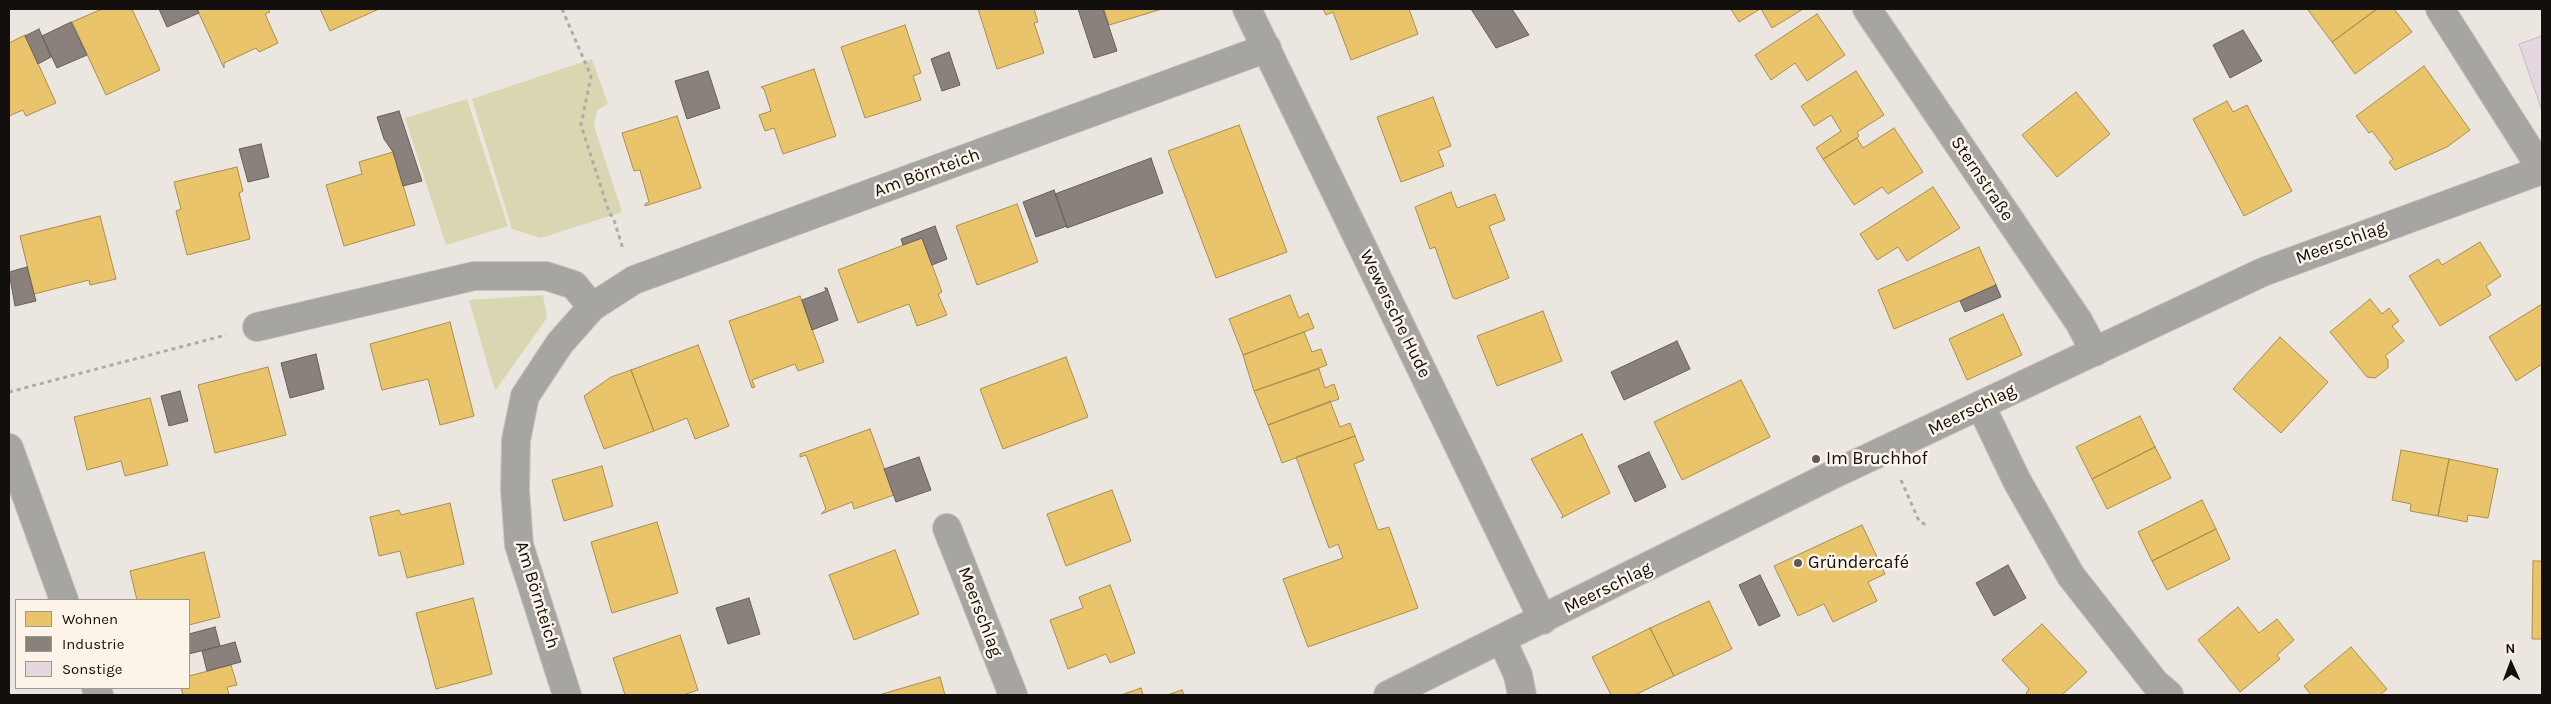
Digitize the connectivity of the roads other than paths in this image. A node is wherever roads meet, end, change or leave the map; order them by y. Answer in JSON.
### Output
{"nodes":[{"id":1,"x":1247,"y":9,"type":"edge"},
{"id":2,"x":1867,"y":9,"type":"edge"},
{"id":3,"x":2440,"y":9,"type":"edge"},
{"id":4,"x":1267,"y":48,"type":"junction"},
{"id":5,"x":2542,"y":170,"type":"edge"},
{"id":6,"x":592,"y":307,"type":"junction"},
{"id":7,"x":257,"y":327,"type":"road end"},
{"id":8,"x":2095,"y":352,"type":"junction"},
{"id":9,"x":1981,"y":406,"type":"junction"},
{"id":10,"x":9,"y":448,"type":"edge"},
{"id":11,"x":948,"y":528,"type":"dead end"},
{"id":12,"x":64,"y":599,"type":"edge"},
{"id":13,"x":1543,"y":620,"type":"junction"},
{"id":14,"x":1502,"y":640,"type":"junction"},
{"id":15,"x":2154,"y":691,"type":"edge"},
{"id":16,"x":568,"y":695,"type":"edge"},
{"id":17,"x":1013,"y":695,"type":"edge"},
{"id":18,"x":1388,"y":695,"type":"edge"},
{"id":19,"x":1522,"y":695,"type":"edge"}],
"edges":[{"from":1,"to":4,"type":"street","name":"Wewersche Hude"},
{"from":2,"to":8,"type":"street","name":"Sternstraße"},
{"from":3,"to":5,"type":"street"},
{"from":4,"to":6,"type":"street","name":"Am Börnteich"},
{"from":4,"to":13,"type":"street","name":"Wewersche Hude"},
{"from":5,"to":8,"type":"street","name":"Meerschlag"},
{"from":6,"to":7,"type":"street"},
{"from":6,"to":16,"type":"street","name":"Am Börnteich"},
{"from":8,"to":9,"type":"street","name":"Meerschlag"},
{"from":9,"to":13,"type":"street","name":"Meerschlag"},
{"from":9,"to":15,"type":"street"},
{"from":10,"to":12,"type":"street"},
{"from":11,"to":17,"type":"street","name":"Meerschlag"},
{"from":13,"to":14,"type":"street","name":"Meerschlag"},
{"from":14,"to":18,"type":"street","name":"Meerschlag"},
{"from":14,"to":19,"type":"street"}]}
